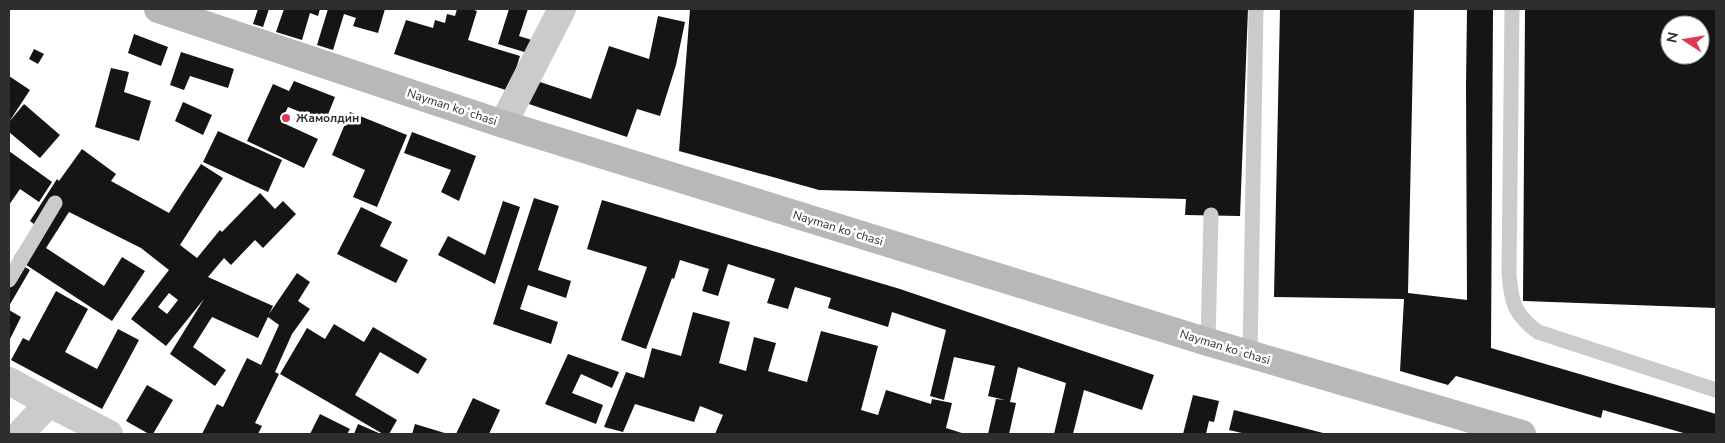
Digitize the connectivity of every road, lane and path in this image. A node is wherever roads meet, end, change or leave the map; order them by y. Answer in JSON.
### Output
{"nodes":[{"id":1,"x":160,"y":9,"type":"edge"},
{"id":2,"x":562,"y":9,"type":"edge"},
{"id":3,"x":1256,"y":9,"type":"edge"},
{"id":4,"x":1512,"y":9,"type":"edge"},
{"id":5,"x":502,"y":124,"type":"junction"},
{"id":6,"x":55,"y":203,"type":"dead end"},
{"id":7,"x":1211,"y":216,"type":"dead end"},
{"id":8,"x":9,"y":280,"type":"edge"},
{"id":9,"x":1208,"y":342,"type":"junction"},
{"id":10,"x":1250,"y":355,"type":"junction"},
{"id":11,"x":9,"y":381,"type":"edge"},
{"id":12,"x":1716,"y":390,"type":"edge"},
{"id":13,"x":49,"y":403,"type":"junction"},
{"id":14,"x":1509,"y":432,"type":"edge"},
{"id":15,"x":20,"y":434,"type":"edge"},
{"id":16,"x":109,"y":434,"type":"edge"}],
"edges":[{"from":1,"to":5,"type":"main road","name":"Nayman koʻchasi"},
{"from":2,"to":5,"type":"street"},
{"from":3,"to":10,"type":"lane"},
{"from":4,"to":12,"type":"lane"},
{"from":5,"to":9,"type":"main road","name":"Nayman koʻchasi"},
{"from":6,"to":8,"type":"lane"},
{"from":7,"to":9,"type":"lane"},
{"from":9,"to":10,"type":"main road","name":"Nayman koʻchasi"},
{"from":10,"to":14,"type":"main road","name":"Nayman koʻchasi"},
{"from":11,"to":13,"type":"street"},
{"from":13,"to":15,"type":"street"},
{"from":13,"to":16,"type":"street"}]}
